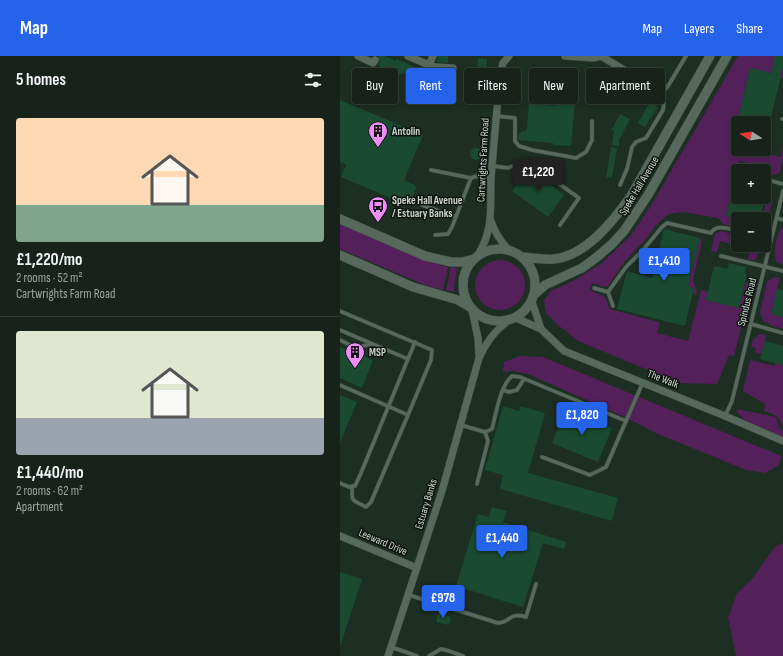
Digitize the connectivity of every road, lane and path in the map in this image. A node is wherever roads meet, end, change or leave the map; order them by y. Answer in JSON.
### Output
{"nodes":[{"id":1,"x":358,"y":56,"type":"edge"},
{"id":2,"x":408,"y":56,"type":"edge"},
{"id":3,"x":433,"y":56,"type":"edge"},
{"id":4,"x":509,"y":56,"type":"edge"},
{"id":5,"x":565,"y":56,"type":"edge"},
{"id":6,"x":601,"y":56,"type":"edge"},
{"id":7,"x":686,"y":56,"type":"edge"},
{"id":8,"x":710,"y":56,"type":"edge"},
{"id":9,"x":727,"y":56,"type":"edge"},
{"id":10,"x":375,"y":60,"type":"dead end"},
{"id":11,"x":429,"y":65,"type":"junction"},
{"id":12,"x":453,"y":68,"type":"dead end"},
{"id":13,"x":621,"y":68,"type":"edge"},
{"id":14,"x":665,"y":90,"type":"edge"},
{"id":15,"x":664,"y":104,"type":"edge"},
{"id":16,"x":496,"y":116,"type":"junction"},
{"id":17,"x":592,"y":121,"type":"dead end"},
{"id":18,"x":492,"y":166,"type":"junction"},
{"id":19,"x":431,"y":170,"type":"dead end"},
{"id":20,"x":471,"y":178,"type":"junction"},
{"id":21,"x":491,"y":179,"type":"junction"},
{"id":22,"x":771,"y":181,"type":"edge"},
{"id":23,"x":783,"y":184,"type":"edge"},
{"id":24,"x":620,"y":185,"type":"dead end"},
{"id":25,"x":783,"y":192,"type":"edge"},
{"id":26,"x":422,"y":205,"type":"dead end"},
{"id":27,"x":456,"y":217,"type":"junction"},
{"id":28,"x":776,"y":218,"type":"junction"},
{"id":29,"x":340,"y":219,"type":"edge"},
{"id":30,"x":783,"y":220,"type":"edge"},
{"id":31,"x":491,"y":221,"type":"junction"},
{"id":32,"x":560,"y":225,"type":"dead end"},
{"id":33,"x":731,"y":230,"type":"edge"},
{"id":34,"x":435,"y":235,"type":"dead end"},
{"id":35,"x":771,"y":240,"type":"edge"},
{"id":36,"x":509,"y":250,"type":"junction"},
{"id":37,"x":768,"y":252,"type":"edge"},
{"id":38,"x":340,"y":255,"type":"edge"},
{"id":39,"x":721,"y":256,"type":"dead end"},
{"id":40,"x":476,"y":257,"type":"junction"},
{"id":41,"x":523,"y":257,"type":"junction"},
{"id":42,"x":765,"y":267,"type":"junction"},
{"id":43,"x":783,"y":271,"type":"edge"},
{"id":44,"x":594,"y":288,"type":"dead end"},
{"id":45,"x":608,"y":292,"type":"junction"},
{"id":46,"x":533,"y":298,"type":"junction"},
{"id":47,"x":613,"y":306,"type":"dead end"},
{"id":48,"x":471,"y":308,"type":"junction"},
{"id":49,"x":340,"y":311,"type":"edge"},
{"id":50,"x":512,"y":319,"type":"junction"},
{"id":51,"x":751,"y":324,"type":"junction"},
{"id":52,"x":540,"y":329,"type":"junction"},
{"id":53,"x":340,"y":330,"type":"edge"},
{"id":54,"x":783,"y":332,"type":"edge"},
{"id":55,"x":340,"y":340,"type":"edge"},
{"id":56,"x":415,"y":342,"type":"junction"},
{"id":57,"x":372,"y":344,"type":"junction"},
{"id":58,"x":479,"y":358,"type":"junction"},
{"id":59,"x":408,"y":359,"type":"junction"},
{"id":60,"x":524,"y":379,"type":"junction"},
{"id":61,"x":643,"y":382,"type":"junction"},
{"id":62,"x":340,"y":385,"type":"edge"},
{"id":63,"x":503,"y":390,"type":"junction"},
{"id":64,"x":388,"y":406,"type":"junction"},
{"id":65,"x":408,"y":415,"type":"junction"},
{"id":66,"x":725,"y":416,"type":"junction"},
{"id":67,"x":626,"y":421,"type":"junction"},
{"id":68,"x":460,"y":425,"type":"junction"},
{"id":69,"x":485,"y":432,"type":"junction"},
{"id":70,"x":783,"y":441,"type":"edge"},
{"id":71,"x":542,"y":457,"type":"dead end"},
{"id":72,"x":340,"y":483,"type":"edge"},
{"id":73,"x":477,"y":484,"type":"dead end"},
{"id":74,"x":352,"y":486,"type":"junction"},
{"id":75,"x":340,"y":536,"type":"edge"},
{"id":76,"x":417,"y":568,"type":"junction"},
{"id":77,"x":536,"y":584,"type":"dead end"},
{"id":78,"x":409,"y":595,"type":"junction"},
{"id":79,"x":392,"y":647,"type":"junction"},
{"id":80,"x":388,"y":656,"type":"edge"},
{"id":81,"x":417,"y":656,"type":"edge"},
{"id":82,"x":429,"y":656,"type":"edge"},
{"id":83,"x":463,"y":656,"type":"edge"}],
"edges":[{"from":1,"to":10,"type":"street"},
{"from":2,"to":11,"type":"street"},
{"from":3,"to":11,"type":"street"},
{"from":4,"to":16,"type":"street","name":"Cartwrights Farm Road"},
{"from":5,"to":6,"type":"street"},
{"from":6,"to":13,"type":"street"},
{"from":7,"to":14,"type":"lane"},
{"from":8,"to":41,"type":"street","name":"Speke Hall Avenue"},
{"from":9,"to":46,"type":"street","name":"Speke Hall Avenue"},
{"from":11,"to":12,"type":"street"},
{"from":15,"to":24,"type":"lane"},
{"from":16,"to":17,"type":"lane"},
{"from":16,"to":18,"type":"street","name":"Cartwrights Farm Road"},
{"from":18,"to":21,"type":"street","name":"Cartwrights Farm Road"},
{"from":18,"to":32,"type":"lane"},
{"from":19,"to":20,"type":"lane"},
{"from":20,"to":21,"type":"lane"},
{"from":20,"to":27,"type":"lane"},
{"from":21,"to":31,"type":"street","name":"Cartwrights Farm Road"},
{"from":22,"to":23,"type":"lane"},
{"from":25,"to":28,"type":"lane","name":"Spindus Road"},
{"from":26,"to":27,"type":"lane"},
{"from":27,"to":34,"type":"lane"},
{"from":28,"to":30,"type":"lane"},
{"from":28,"to":35,"type":"lane","name":"Spindus Road"},
{"from":29,"to":40,"type":"street"},
{"from":31,"to":36,"type":"street","name":"Cartwrights Farm Road"},
{"from":31,"to":40,"type":"street","name":"Cartwrights Farm Road"},
{"from":33,"to":45,"type":"lane"},
{"from":36,"to":40,"type":"street"},
{"from":36,"to":41,"type":"street"},
{"from":37,"to":42,"type":"lane","name":"Spindus Road"},
{"from":38,"to":48,"type":"street"},
{"from":39,"to":42,"type":"lane"},
{"from":40,"to":48,"type":"street"},
{"from":41,"to":46,"type":"street"},
{"from":42,"to":43,"type":"lane"},
{"from":42,"to":51,"type":"lane","name":"Spindus Road"},
{"from":44,"to":45,"type":"lane"},
{"from":45,"to":47,"type":"lane"},
{"from":46,"to":50,"type":"street"},
{"from":46,"to":52,"type":"street"},
{"from":48,"to":50,"type":"street"},
{"from":48,"to":58,"type":"street","name":"Estuary Banks"},
{"from":49,"to":56,"type":"lane"},
{"from":50,"to":52,"type":"street","name":"The Walk"},
{"from":50,"to":58,"type":"street","name":"Estuary Banks"},
{"from":51,"to":54,"type":"lane"},
{"from":51,"to":66,"type":"lane","name":"Spindus Road"},
{"from":52,"to":61,"type":"street","name":"The Walk"},
{"from":53,"to":57,"type":"lane"},
{"from":55,"to":57,"type":"lane"},
{"from":56,"to":59,"type":"lane"},
{"from":56,"to":65,"type":"lane"},
{"from":57,"to":59,"type":"lane"},
{"from":58,"to":68,"type":"street","name":"Estuary Banks"},
{"from":59,"to":64,"type":"lane"},
{"from":60,"to":63,"type":"lane"},
{"from":60,"to":63,"type":"lane"},
{"from":60,"to":67,"type":"lane"},
{"from":61,"to":66,"type":"street","name":"The Walk"},
{"from":61,"to":67,"type":"lane"},
{"from":62,"to":64,"type":"lane"},
{"from":63,"to":69,"type":"lane"},
{"from":64,"to":65,"type":"lane"},
{"from":64,"to":74,"type":"lane"},
{"from":65,"to":74,"type":"lane"},
{"from":66,"to":70,"type":"street","name":"The Walk"},
{"from":67,"to":71,"type":"lane"},
{"from":68,"to":69,"type":"lane"},
{"from":68,"to":76,"type":"street","name":"Estuary Banks"},
{"from":69,"to":73,"type":"lane"},
{"from":72,"to":74,"type":"lane"},
{"from":75,"to":76,"type":"street","name":"Leeward Drive"},
{"from":76,"to":78,"type":"street","name":"Estuary Banks"},
{"from":77,"to":78,"type":"lane"},
{"from":78,"to":79,"type":"street","name":"Estuary Banks"},
{"from":79,"to":80,"type":"street","name":"Estuary Banks"},
{"from":79,"to":81,"type":"lane"},
{"from":82,"to":83,"type":"lane"}]}
